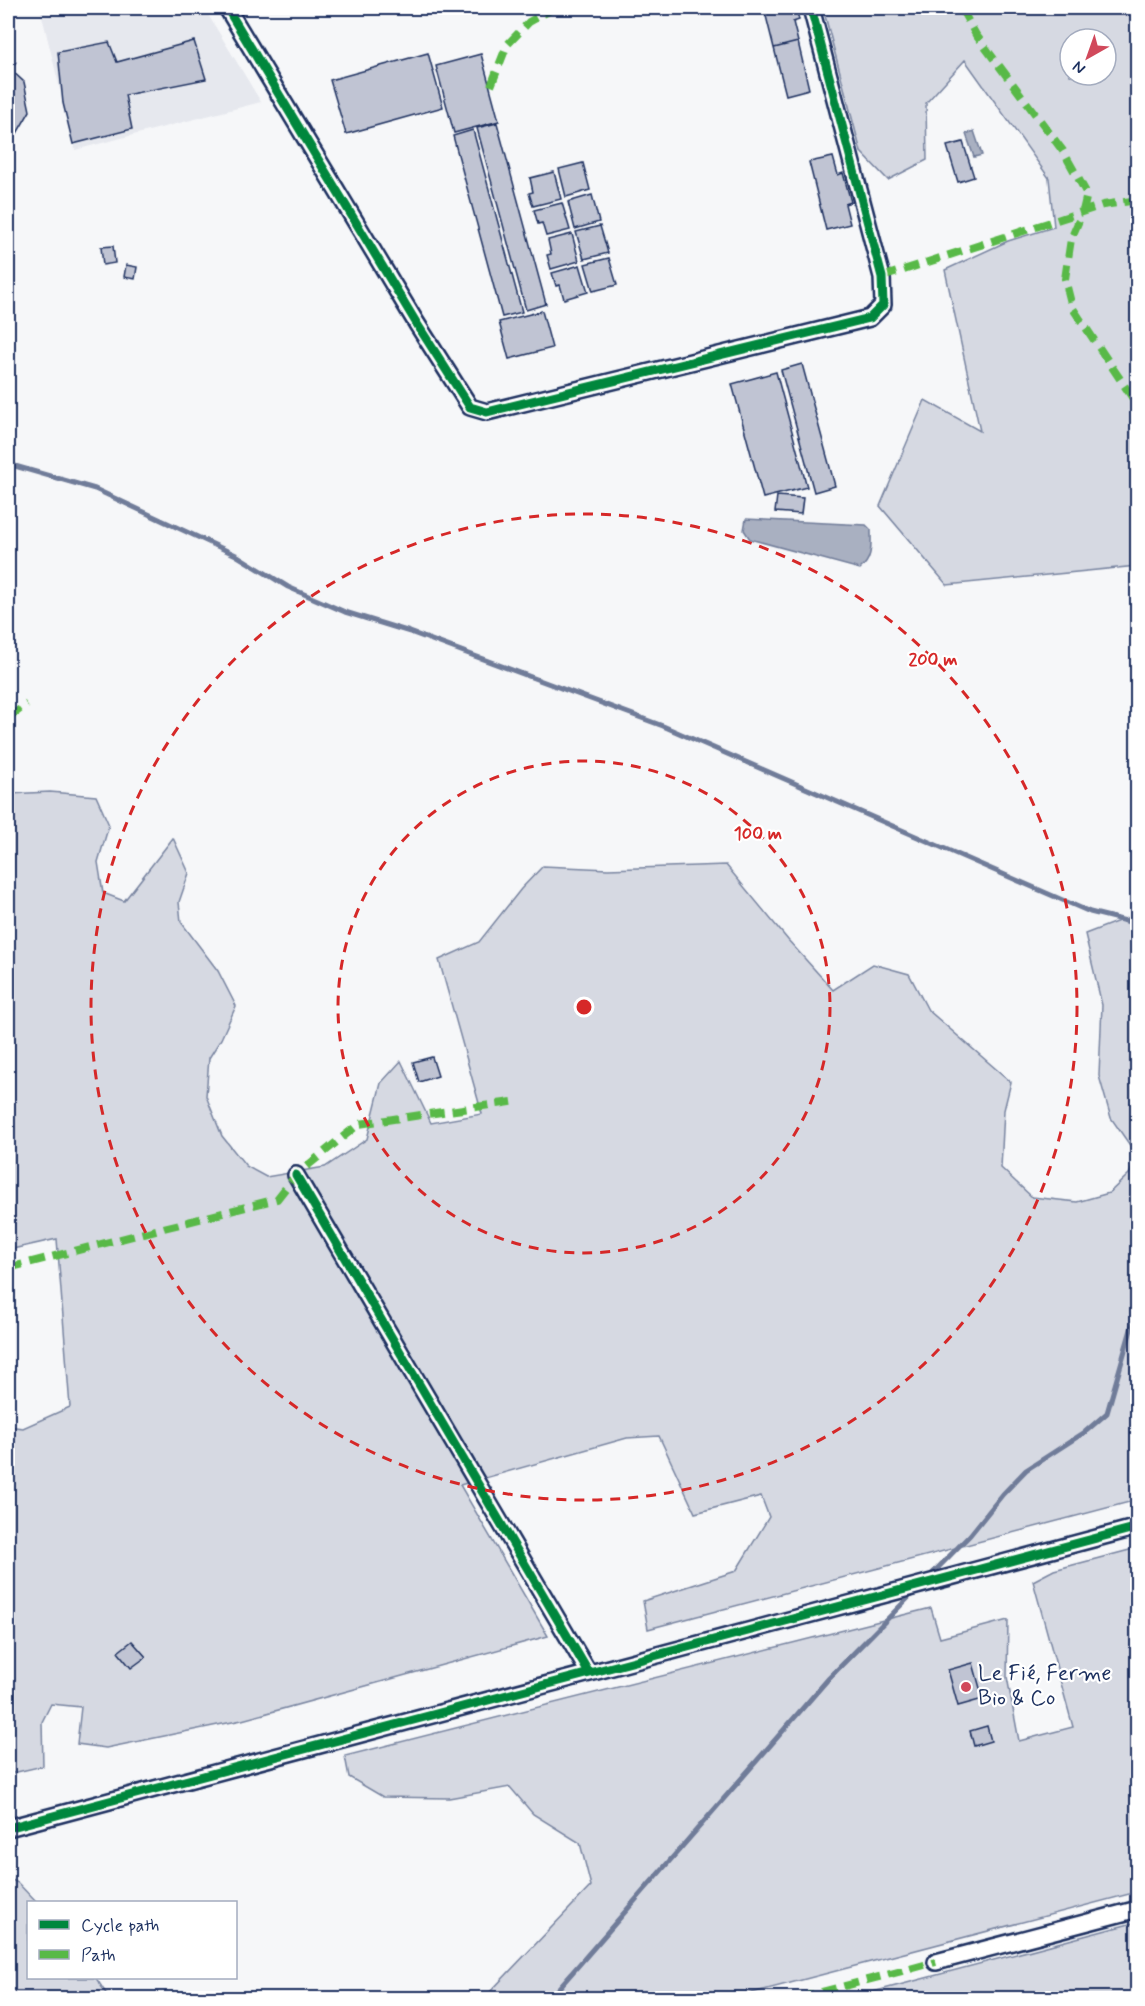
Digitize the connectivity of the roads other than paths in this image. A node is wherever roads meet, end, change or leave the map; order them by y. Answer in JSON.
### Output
{"nodes":[{"id":1,"x":227,"y":8,"type":"edge"},
{"id":2,"x":811,"y":8,"type":"edge"},
{"id":3,"x":296,"y":1175,"type":"dead end"},
{"id":4,"x":1137,"y":1527,"type":"edge"},
{"id":5,"x":589,"y":1673,"type":"junction"},
{"id":6,"x":8,"y":1828,"type":"edge"},
{"id":7,"x":1137,"y":1909,"type":"edge"},
{"id":8,"x":936,"y":1962,"type":"dead end"}],
"edges":[{"from":1,"to":2,"type":"street"},
{"from":3,"to":5,"type":"street"},
{"from":4,"to":5,"type":"street"},
{"from":5,"to":6,"type":"street"},
{"from":7,"to":8,"type":"street"}]}
